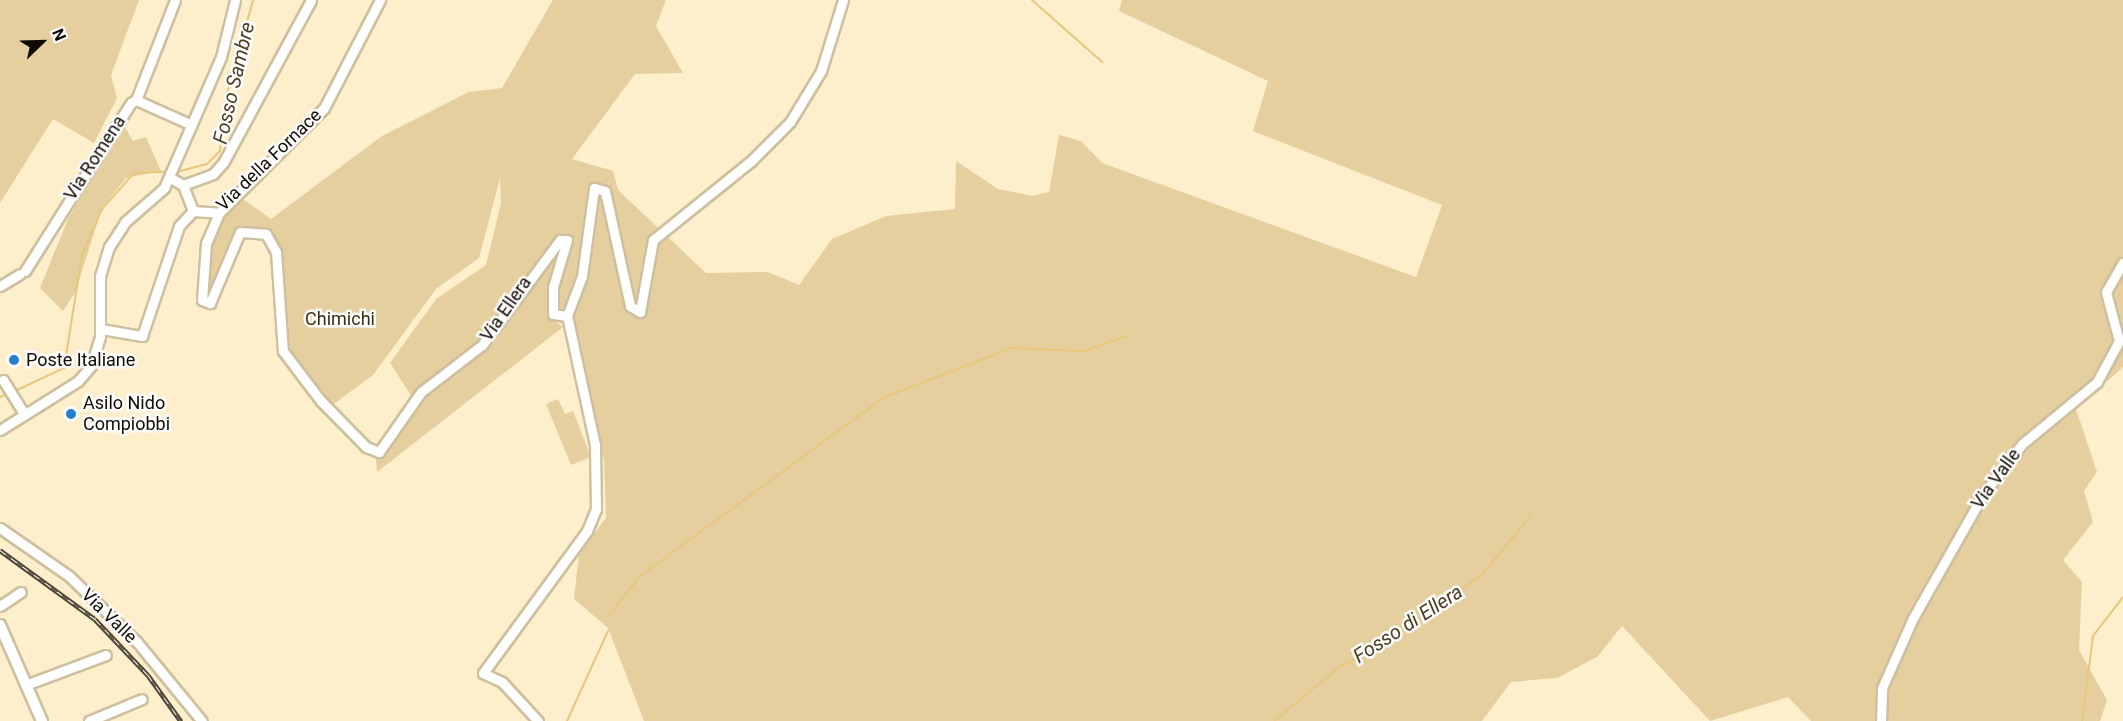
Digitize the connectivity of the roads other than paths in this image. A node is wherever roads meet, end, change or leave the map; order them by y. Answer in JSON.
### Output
{"nodes":[{"id":1,"x":175,"y":0,"type":"edge"},
{"id":2,"x":235,"y":0,"type":"edge"},
{"id":3,"x":311,"y":0,"type":"edge"},
{"id":4,"x":380,"y":0,"type":"edge"},
{"id":5,"x":843,"y":0,"type":"edge"},
{"id":6,"x":136,"y":100,"type":"junction"},
{"id":7,"x":192,"y":125,"type":"junction"},
{"id":8,"x":170,"y":176,"type":"junction"},
{"id":9,"x":183,"y":185,"type":"junction"},
{"id":10,"x":193,"y":211,"type":"junction"},
{"id":11,"x":219,"y":213,"type":"junction"},
{"id":12,"x":2123,"y":263,"type":"edge"},
{"id":13,"x":0,"y":286,"type":"edge"},
{"id":14,"x":567,"y":316,"type":"junction"},
{"id":15,"x":101,"y":329,"type":"junction"},
{"id":16,"x":5,"y":382,"type":"dead end"},
{"id":17,"x":22,"y":410,"type":"junction"},
{"id":18,"x":0,"y":430,"type":"edge"},
{"id":19,"x":0,"y":528,"type":"edge"},
{"id":20,"x":21,"y":592,"type":"dead end"},
{"id":21,"x":0,"y":606,"type":"edge"},
{"id":22,"x":0,"y":625,"type":"edge"},
{"id":23,"x":106,"y":655,"type":"dead end"},
{"id":24,"x":28,"y":684,"type":"junction"},
{"id":25,"x":142,"y":699,"type":"dead end"},
{"id":26,"x":115,"y":710,"type":"junction"},
{"id":27,"x":42,"y":721,"type":"edge"},
{"id":28,"x":89,"y":721,"type":"edge"},
{"id":29,"x":119,"y":721,"type":"edge"},
{"id":30,"x":202,"y":721,"type":"edge"},
{"id":31,"x":538,"y":721,"type":"edge"},
{"id":32,"x":1881,"y":721,"type":"edge"}],
"edges":[{"from":1,"to":6,"type":"street"},
{"from":2,"to":7,"type":"street"},
{"from":3,"to":9,"type":"street","name":"Via della Fornace"},
{"from":4,"to":11,"type":"street","name":"Via della Fornace"},
{"from":5,"to":14,"type":"street"},
{"from":6,"to":7,"type":"street","name":"Via Romena"},
{"from":6,"to":13,"type":"street","name":"Via Romena"},
{"from":7,"to":8,"type":"street"},
{"from":8,"to":9,"type":"street"},
{"from":8,"to":15,"type":"street"},
{"from":9,"to":10,"type":"street","name":"Via della Fornace"},
{"from":10,"to":11,"type":"street","name":"Via della Fornace"},
{"from":10,"to":15,"type":"street"},
{"from":11,"to":14,"type":"street","name":"Via Ellera"},
{"from":12,"to":32,"type":"street","name":"Via Valle"},
{"from":14,"to":31,"type":"street","name":"Via Ellera"},
{"from":15,"to":17,"type":"street"},
{"from":16,"to":17,"type":"street"},
{"from":17,"to":18,"type":"street"},
{"from":19,"to":30,"type":"street","name":"Via Valle"},
{"from":20,"to":21,"type":"street"},
{"from":22,"to":24,"type":"main road"},
{"from":23,"to":24,"type":"street"},
{"from":24,"to":27,"type":"main road"},
{"from":25,"to":26,"type":"street"},
{"from":26,"to":28,"type":"street"},
{"from":26,"to":29,"type":"street"}]}
